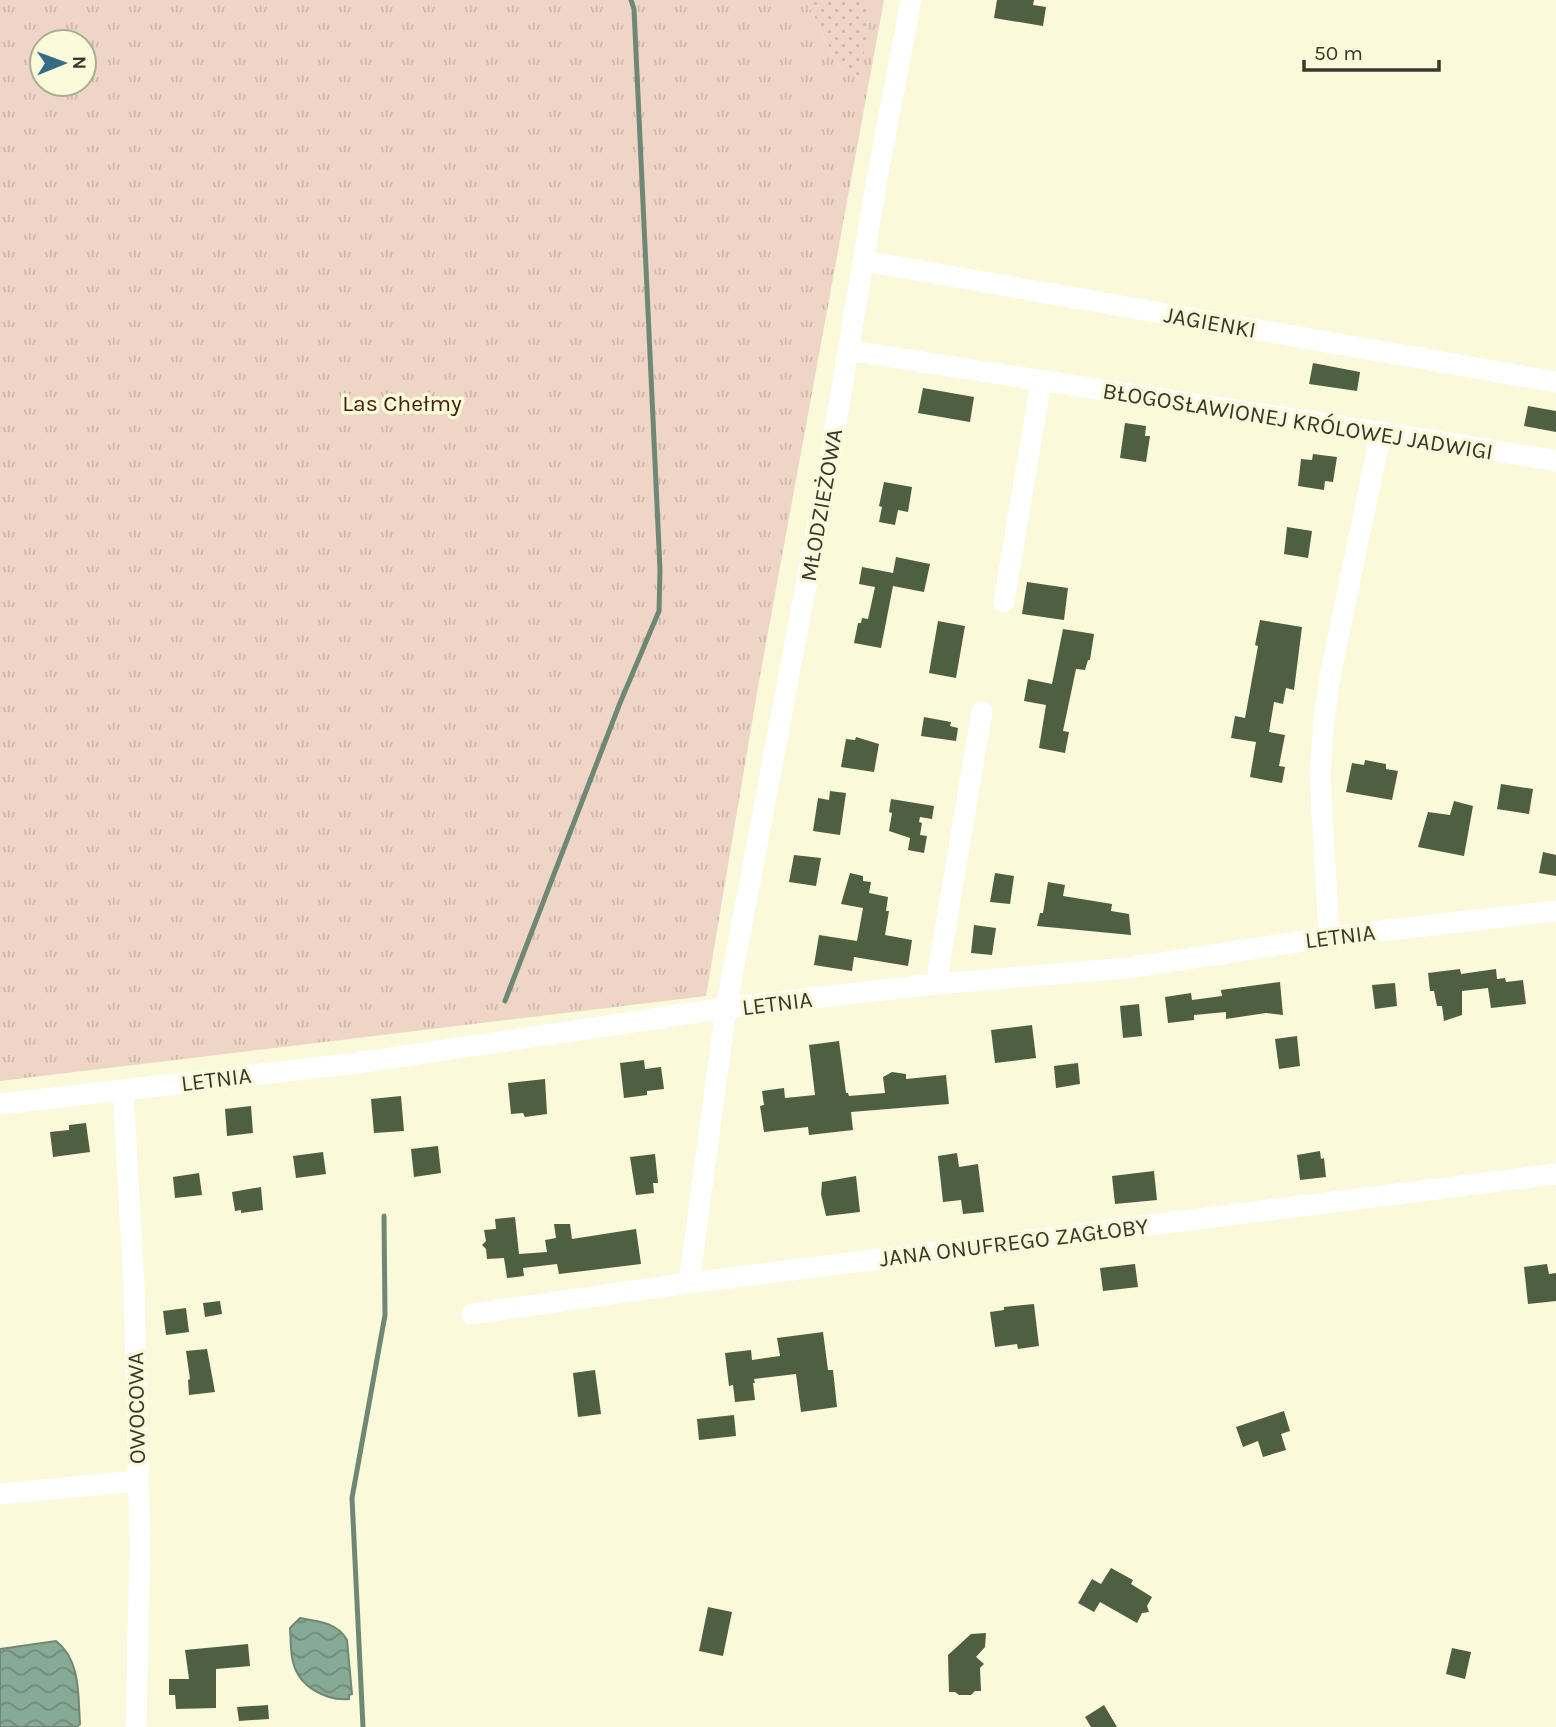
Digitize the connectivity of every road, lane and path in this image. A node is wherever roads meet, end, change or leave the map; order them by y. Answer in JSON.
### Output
{"nodes":[{"id":1,"x":911,"y":0,"type":"edge"},
{"id":2,"x":864,"y":261,"type":"junction"},
{"id":3,"x":848,"y":351,"type":"junction"},
{"id":4,"x":1041,"y":382,"type":"junction"},
{"id":5,"x":1556,"y":382,"type":"edge"},
{"id":6,"x":1381,"y":431,"type":"junction"},
{"id":7,"x":1556,"y":461,"type":"edge"},
{"id":8,"x":1004,"y":602,"type":"dead end"},
{"id":9,"x":982,"y":712,"type":"dead end"},
{"id":10,"x":1556,"y":911,"type":"edge"},
{"id":11,"x":1329,"y":937,"type":"junction"},
{"id":12,"x":936,"y":984,"type":"junction"},
{"id":13,"x":726,"y":1009,"type":"junction"},
{"id":14,"x":123,"y":1090,"type":"junction"},
{"id":15,"x":0,"y":1104,"type":"edge"},
{"id":16,"x":1556,"y":1174,"type":"edge"},
{"id":17,"x":689,"y":1283,"type":"junction"},
{"id":18,"x":472,"y":1314,"type":"dead end"},
{"id":19,"x":138,"y":1481,"type":"junction"},
{"id":20,"x":0,"y":1494,"type":"edge"},
{"id":21,"x":136,"y":1727,"type":"edge"}],
"edges":[{"from":1,"to":2,"type":"street","name":"MŁODZIEŻOWA"},
{"from":2,"to":3,"type":"street","name":"MŁODZIEŻOWA"},
{"from":2,"to":5,"type":"street","name":"JAGIENKI"},
{"from":3,"to":4,"type":"street","name":"BŁOGOSŁAWIONEJ KRÓLOWEJ JADWIGI"},
{"from":3,"to":13,"type":"street","name":"MŁODZIEŻOWA"},
{"from":4,"to":6,"type":"street","name":"BŁOGOSŁAWIONEJ KRÓLOWEJ JADWIGI"},
{"from":4,"to":8,"type":"street"},
{"from":6,"to":7,"type":"street","name":"BŁOGOSŁAWIONEJ KRÓLOWEJ JADWIGI"},
{"from":6,"to":11,"type":"street"},
{"from":9,"to":12,"type":"street"},
{"from":10,"to":11,"type":"street","name":"LETNIA"},
{"from":11,"to":12,"type":"street","name":"LETNIA"},
{"from":12,"to":13,"type":"street","name":"LETNIA"},
{"from":13,"to":14,"type":"street","name":"LETNIA"},
{"from":13,"to":17,"type":"street","name":"MŁODZIEŻOWA"},
{"from":14,"to":15,"type":"street","name":"LETNIA"},
{"from":14,"to":19,"type":"street","name":"OWOCOWA"},
{"from":16,"to":17,"type":"street","name":"JANA ONUFREGO ZAGŁOBY"},
{"from":17,"to":18,"type":"street","name":"JANA ONUFREGO ZAGŁOBY"},
{"from":19,"to":20,"type":"street"},
{"from":19,"to":21,"type":"street","name":"OWOCOWA"}]}
